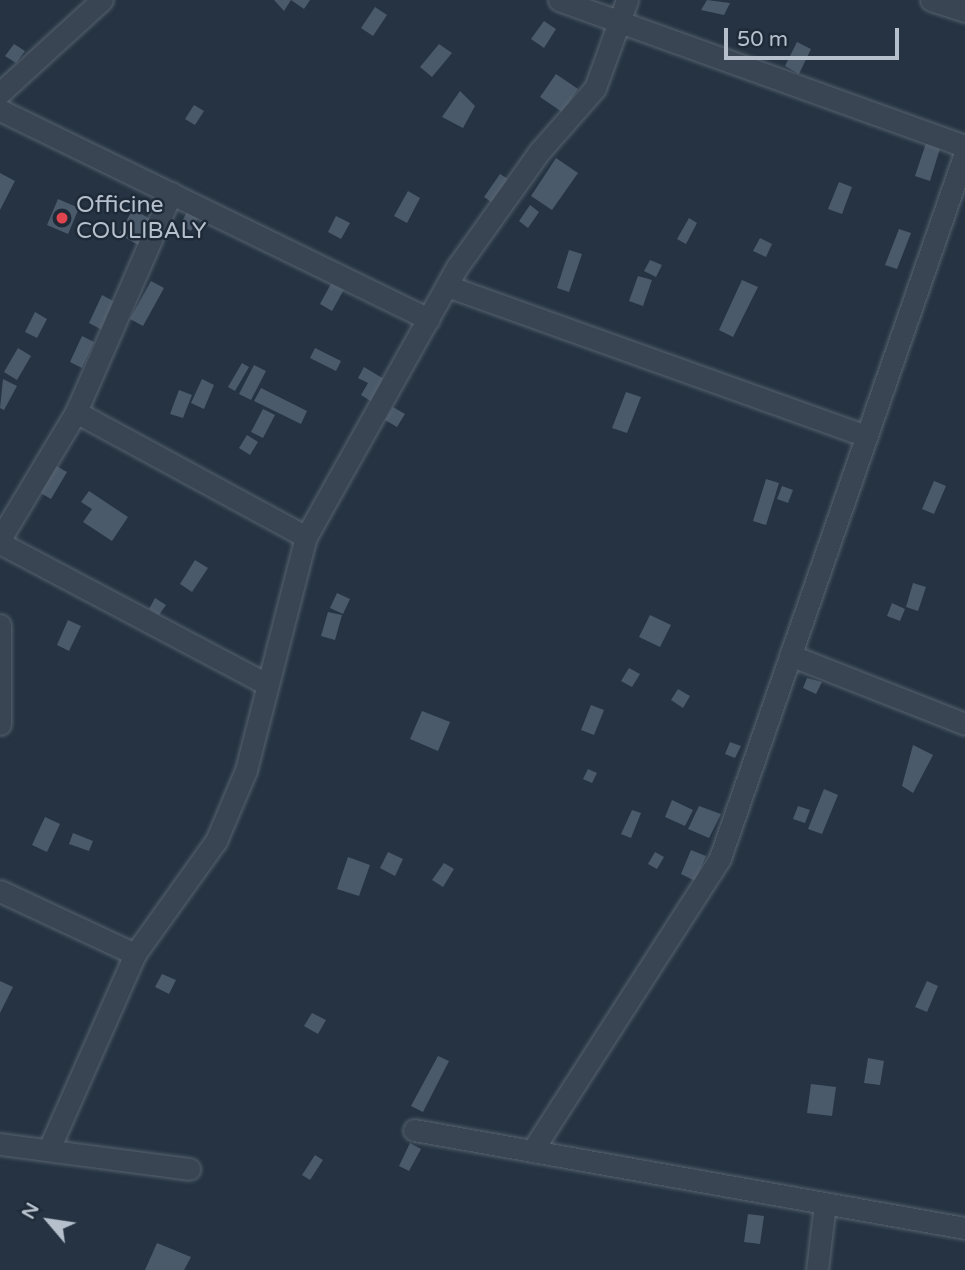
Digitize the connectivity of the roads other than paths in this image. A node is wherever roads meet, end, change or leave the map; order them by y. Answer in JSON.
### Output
{"nodes":[{"id":1,"x":559,"y":0,"type":"edge"},
{"id":2,"x":627,"y":0,"type":"edge"},
{"id":3,"x":931,"y":0,"type":"edge"},
{"id":4,"x":90,"y":3,"type":"edge"},
{"id":5,"x":965,"y":11,"type":"edge"},
{"id":6,"x":619,"y":21,"type":"junction"},
{"id":7,"x":0,"y":93,"type":"edge"},
{"id":8,"x":0,"y":110,"type":"edge"},
{"id":9,"x":965,"y":146,"type":"edge"},
{"id":10,"x":965,"y":153,"type":"edge"},
{"id":11,"x":171,"y":193,"type":"junction"},
{"id":12,"x":447,"y":286,"type":"junction"},
{"id":13,"x":429,"y":318,"type":"junction"},
{"id":14,"x":76,"y":412,"type":"junction"},
{"id":15,"x":867,"y":436,"type":"junction"},
{"id":16,"x":306,"y":537,"type":"junction"},
{"id":17,"x":0,"y":541,"type":"edge"},
{"id":18,"x":0,"y":625,"type":"edge"},
{"id":19,"x":790,"y":655,"type":"junction"},
{"id":20,"x":268,"y":685,"type":"junction"},
{"id":21,"x":0,"y":724,"type":"edge"},
{"id":22,"x":965,"y":724,"type":"edge"},
{"id":23,"x":0,"y":891,"type":"edge"},
{"id":24,"x":135,"y":954,"type":"junction"},
{"id":25,"x":414,"y":1130,"type":"dead end"},
{"id":26,"x":0,"y":1144,"type":"edge"},
{"id":27,"x":49,"y":1149,"type":"junction"},
{"id":28,"x":531,"y":1151,"type":"junction"},
{"id":29,"x":189,"y":1169,"type":"dead end"},
{"id":30,"x":825,"y":1203,"type":"junction"},
{"id":31,"x":965,"y":1228,"type":"edge"},
{"id":32,"x":817,"y":1270,"type":"edge"}],
"edges":[{"from":1,"to":6,"type":"street"},
{"from":2,"to":6,"type":"street"},
{"from":3,"to":5,"type":"street"},
{"from":4,"to":7,"type":"street"},
{"from":6,"to":9,"type":"street"},
{"from":6,"to":12,"type":"street"},
{"from":8,"to":11,"type":"street"},
{"from":10,"to":15,"type":"street"},
{"from":11,"to":13,"type":"street"},
{"from":11,"to":14,"type":"street"},
{"from":12,"to":13,"type":"street"},
{"from":12,"to":15,"type":"street"},
{"from":13,"to":16,"type":"street"},
{"from":14,"to":16,"type":"street"},
{"from":14,"to":17,"type":"street"},
{"from":15,"to":19,"type":"street"},
{"from":16,"to":20,"type":"street"},
{"from":17,"to":20,"type":"street"},
{"from":18,"to":21,"type":"street"},
{"from":19,"to":22,"type":"street"},
{"from":19,"to":28,"type":"street"},
{"from":20,"to":24,"type":"street"},
{"from":23,"to":24,"type":"street"},
{"from":24,"to":27,"type":"street"},
{"from":25,"to":28,"type":"street"},
{"from":26,"to":27,"type":"street"},
{"from":27,"to":29,"type":"street"},
{"from":28,"to":30,"type":"street"},
{"from":30,"to":31,"type":"street"},
{"from":30,"to":32,"type":"street"}]}
